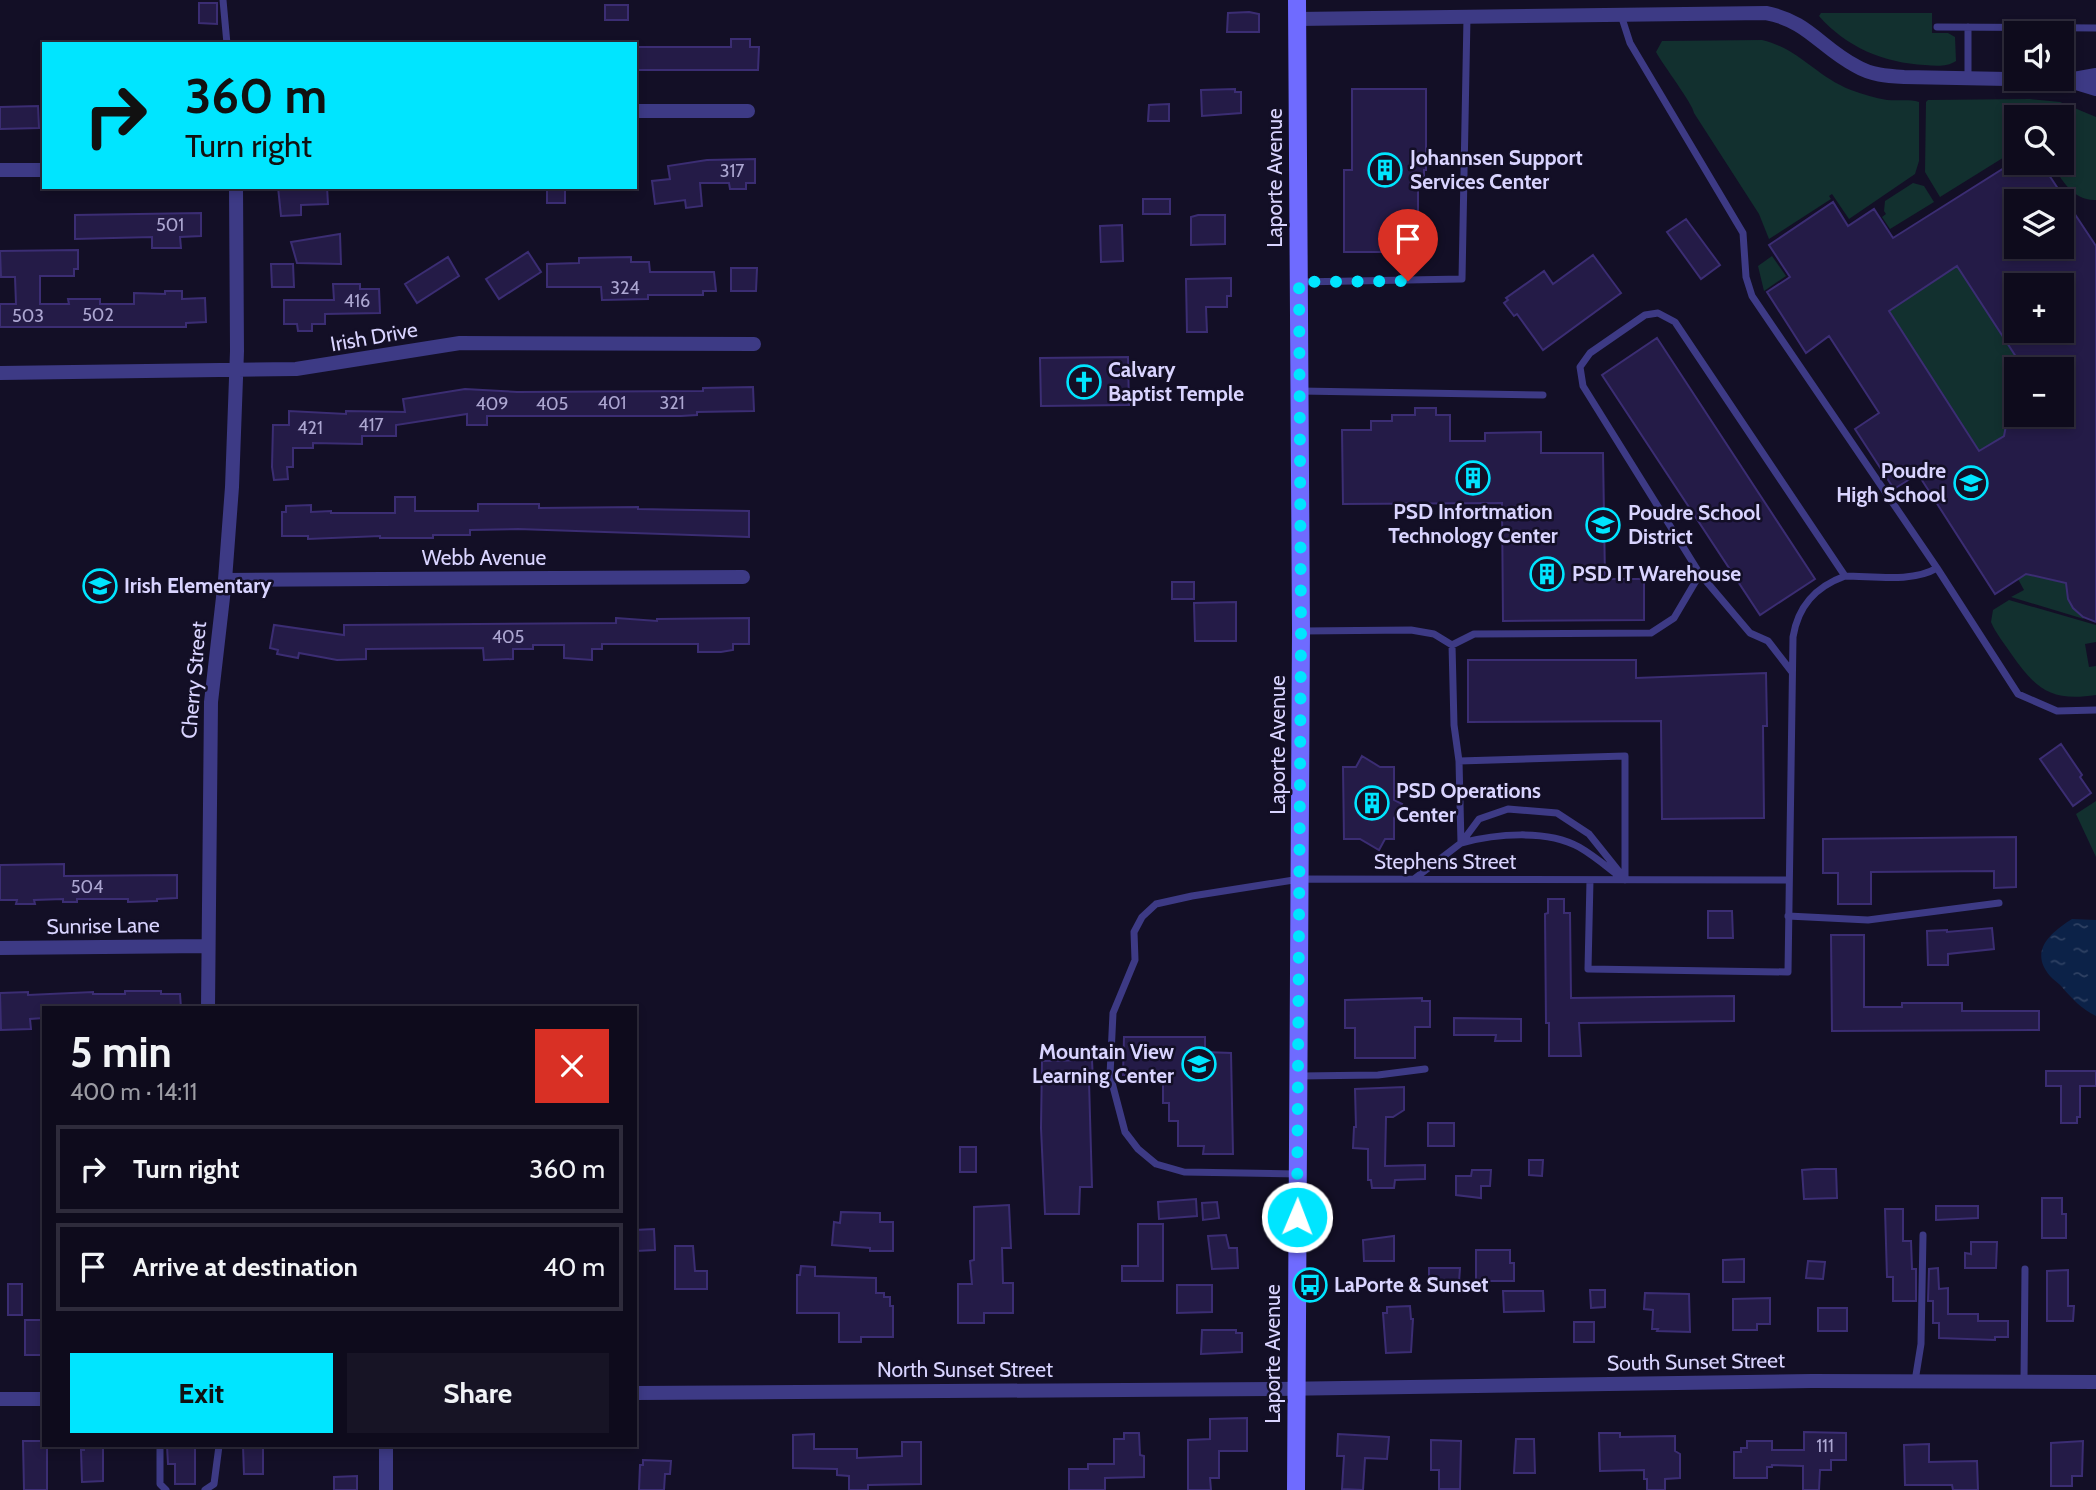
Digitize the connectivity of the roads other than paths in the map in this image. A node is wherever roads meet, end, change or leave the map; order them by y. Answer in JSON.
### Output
{"nodes":[{"id":1,"x":223,"y":0,"type":"edge"},
{"id":2,"x":1297,"y":0,"type":"edge"},
{"id":3,"x":1620,"y":15,"type":"junction"},
{"id":4,"x":1467,"y":17,"type":"junction"},
{"id":5,"x":1297,"y":19,"type":"junction"},
{"id":6,"x":1937,"y":27,"type":"dead end"},
{"id":7,"x":1968,"y":27,"type":"junction"},
{"id":8,"x":2096,"y":28,"type":"edge"},
{"id":9,"x":227,"y":42,"type":"edge"},
{"id":10,"x":2096,"y":75,"type":"edge"},
{"id":11,"x":1968,"y":78,"type":"junction"},
{"id":12,"x":2004,"y":79,"type":"edge"},
{"id":13,"x":2074,"y":79,"type":"edge"},
{"id":14,"x":2074,"y":82,"type":"edge"},
{"id":15,"x":2096,"y":89,"type":"edge"},
{"id":16,"x":637,"y":111,"type":"edge"},
{"id":17,"x":748,"y":111,"type":"dead end"},
{"id":18,"x":0,"y":170,"type":"edge"},
{"id":19,"x":42,"y":170,"type":"edge"},
{"id":20,"x":236,"y":189,"type":"edge"},
{"id":21,"x":1299,"y":282,"type":"junction"},
{"id":22,"x":754,"y":344,"type":"dead end"},
{"id":23,"x":236,"y":370,"type":"junction"},
{"id":24,"x":0,"y":373,"type":"edge"},
{"id":25,"x":1299,"y":391,"type":"junction"},
{"id":26,"x":1543,"y":395,"type":"dead end"},
{"id":27,"x":1937,"y":568,"type":"junction"},
{"id":28,"x":1700,"y":574,"type":"junction"},
{"id":29,"x":1844,"y":576,"type":"junction"},
{"id":30,"x":743,"y":577,"type":"dead end"},
{"id":31,"x":225,"y":580,"type":"junction"},
{"id":32,"x":1301,"y":631,"type":"junction"},
{"id":33,"x":1452,"y":645,"type":"junction"},
{"id":34,"x":1792,"y":672,"type":"junction"},
{"id":35,"x":2096,"y":710,"type":"edge"},
{"id":36,"x":1459,"y":761,"type":"junction"},
{"id":37,"x":1461,"y":844,"type":"junction"},
{"id":38,"x":1300,"y":879,"type":"junction"},
{"id":39,"x":1414,"y":879,"type":"junction"},
{"id":40,"x":1590,"y":880,"type":"junction"},
{"id":41,"x":1625,"y":880,"type":"junction"},
{"id":42,"x":1789,"y":880,"type":"junction"},
{"id":43,"x":1999,"y":903,"type":"dead end"},
{"id":44,"x":1788,"y":916,"type":"junction"},
{"id":45,"x":207,"y":946,"type":"junction"},
{"id":46,"x":0,"y":948,"type":"edge"},
{"id":47,"x":208,"y":1006,"type":"edge"},
{"id":48,"x":1425,"y":1069,"type":"dead end"},
{"id":49,"x":1299,"y":1076,"type":"junction"},
{"id":50,"x":1298,"y":1174,"type":"junction"},
{"id":51,"x":1923,"y":1235,"type":"dead end"},
{"id":52,"x":2025,"y":1269,"type":"dead end"},
{"id":53,"x":1915,"y":1381,"type":"junction"},
{"id":54,"x":2024,"y":1381,"type":"junction"},
{"id":55,"x":2096,"y":1382,"type":"edge"},
{"id":56,"x":1296,"y":1388,"type":"junction"},
{"id":57,"x":637,"y":1393,"type":"edge"},
{"id":58,"x":0,"y":1399,"type":"edge"},
{"id":59,"x":42,"y":1399,"type":"edge"},
{"id":60,"x":160,"y":1447,"type":"edge"},
{"id":61,"x":219,"y":1447,"type":"edge"},
{"id":62,"x":386,"y":1447,"type":"edge"},
{"id":63,"x":166,"y":1490,"type":"edge"},
{"id":64,"x":205,"y":1490,"type":"edge"},
{"id":65,"x":386,"y":1490,"type":"edge"},
{"id":66,"x":1296,"y":1490,"type":"edge"}],
"edges":[{"from":1,"to":9,"type":"lane"},
{"from":2,"to":5,"type":"street","name":"Laporte Avenue"},
{"from":3,"to":4,"type":"street"},
{"from":3,"to":11,"type":"street"},
{"from":3,"to":27,"type":"lane"},
{"from":4,"to":5,"type":"street"},
{"from":4,"to":21,"type":"lane"},
{"from":5,"to":21,"type":"street","name":"Laporte Avenue"},
{"from":6,"to":7,"type":"lane"},
{"from":7,"to":8,"type":"lane"},
{"from":7,"to":11,"type":"lane"},
{"from":10,"to":13,"type":"street"},
{"from":11,"to":12,"type":"street"},
{"from":14,"to":15,"type":"street"},
{"from":16,"to":17,"type":"street"},
{"from":18,"to":19,"type":"street"},
{"from":20,"to":23,"type":"street","name":"Cherry Street"},
{"from":21,"to":25,"type":"street","name":"Laporte Avenue"},
{"from":22,"to":23,"type":"street","name":"Irish Drive"},
{"from":23,"to":24,"type":"street","name":"Irish Drive"},
{"from":23,"to":31,"type":"street","name":"Cherry Street"},
{"from":25,"to":26,"type":"lane"},
{"from":25,"to":32,"type":"street","name":"Laporte Avenue"},
{"from":27,"to":29,"type":"lane"},
{"from":27,"to":35,"type":"lane"},
{"from":28,"to":29,"type":"lane"},
{"from":28,"to":33,"type":"lane"},
{"from":28,"to":34,"type":"lane"},
{"from":29,"to":34,"type":"lane"},
{"from":30,"to":31,"type":"street","name":"Webb Avenue"},
{"from":31,"to":45,"type":"street","name":"Cherry Street"},
{"from":32,"to":33,"type":"lane"},
{"from":32,"to":38,"type":"street","name":"Laporte Avenue"},
{"from":33,"to":36,"type":"lane"},
{"from":34,"to":42,"type":"lane"},
{"from":36,"to":37,"type":"lane"},
{"from":36,"to":41,"type":"lane"},
{"from":37,"to":39,"type":"lane"},
{"from":37,"to":41,"type":"lane"},
{"from":37,"to":41,"type":"lane"},
{"from":38,"to":39,"type":"lane","name":"Stephens Street"},
{"from":38,"to":49,"type":"street","name":"Laporte Avenue"},
{"from":38,"to":50,"type":"lane","name":"Stephens Street"},
{"from":39,"to":40,"type":"lane","name":"Stephens Street"},
{"from":40,"to":41,"type":"lane","name":"Stephens Street"},
{"from":40,"to":44,"type":"lane"},
{"from":41,"to":42,"type":"lane","name":"Stephens Street"},
{"from":42,"to":44,"type":"lane"},
{"from":43,"to":44,"type":"lane"},
{"from":45,"to":46,"type":"street","name":"Sunrise Lane"},
{"from":45,"to":47,"type":"street","name":"Cherry Street"},
{"from":48,"to":49,"type":"lane"},
{"from":49,"to":50,"type":"street","name":"Laporte Avenue"},
{"from":50,"to":56,"type":"street","name":"Laporte Avenue"},
{"from":51,"to":53,"type":"lane"},
{"from":52,"to":54,"type":"lane"},
{"from":53,"to":54,"type":"street","name":"South Sunset Street"},
{"from":53,"to":56,"type":"street","name":"South Sunset Street"},
{"from":54,"to":55,"type":"street","name":"South Sunset Street"},
{"from":56,"to":57,"type":"street","name":"North Sunset Street"},
{"from":56,"to":66,"type":"street","name":"Laporte Avenue"},
{"from":58,"to":59,"type":"street"},
{"from":60,"to":63,"type":"lane"},
{"from":61,"to":64,"type":"lane"},
{"from":62,"to":65,"type":"street"}]}
